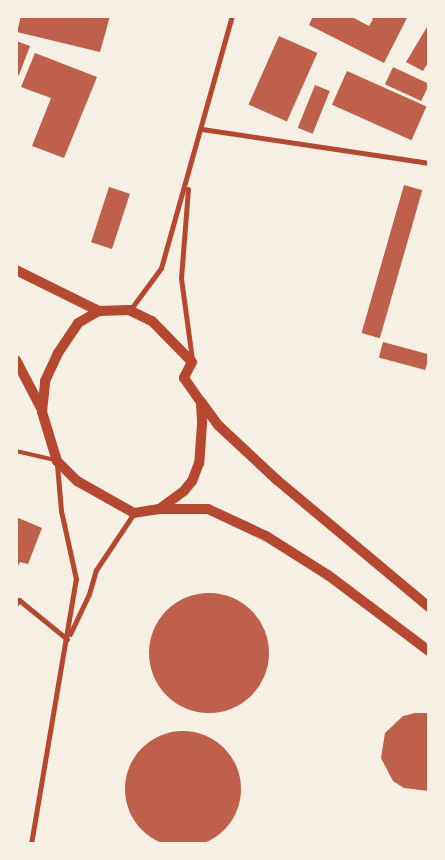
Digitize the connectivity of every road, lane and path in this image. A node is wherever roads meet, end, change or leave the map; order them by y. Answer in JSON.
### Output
{"nodes":[{"id":1,"x":232,"y":16,"type":"edge"},
{"id":2,"x":202,"y":129,"type":"junction"},
{"id":3,"x":429,"y":163,"type":"edge"},
{"id":4,"x":190,"y":174,"type":"junction"},
{"id":5,"x":16,"y":270,"type":"edge"},
{"id":6,"x":129,"y":310,"type":"junction"},
{"id":7,"x":99,"y":311,"type":"junction"},
{"id":8,"x":16,"y":360,"type":"edge"},
{"id":9,"x":192,"y":362,"type":"junction"},
{"id":10,"x":201,"y":402,"type":"junction"},
{"id":11,"x":42,"y":412,"type":"junction"},
{"id":12,"x":16,"y":450,"type":"edge"},
{"id":13,"x":57,"y":461,"type":"junction"},
{"id":14,"x":159,"y":509,"type":"junction"},
{"id":15,"x":134,"y":513,"type":"junction"},
{"id":16,"x":17,"y":600,"type":"edge"},
{"id":17,"x":429,"y":607,"type":"edge"},
{"id":18,"x":67,"y":639,"type":"junction"},
{"id":19,"x":429,"y":651,"type":"edge"},
{"id":20,"x":31,"y":844,"type":"edge"}],
"edges":[{"from":1,"to":2,"type":"street"},
{"from":2,"to":3,"type":"street"},
{"from":2,"to":4,"type":"street"},
{"from":4,"to":6,"type":"street"},
{"from":4,"to":9,"type":"street"},
{"from":5,"to":7,"type":"main road"},
{"from":6,"to":7,"type":"main road"},
{"from":6,"to":9,"type":"main road"},
{"from":7,"to":11,"type":"main road"},
{"from":8,"to":11,"type":"main road"},
{"from":9,"to":10,"type":"main road"},
{"from":10,"to":14,"type":"main road"},
{"from":10,"to":17,"type":"main road"},
{"from":11,"to":13,"type":"main road"},
{"from":12,"to":13,"type":"lane"},
{"from":13,"to":15,"type":"main road"},
{"from":13,"to":18,"type":"street"},
{"from":14,"to":15,"type":"main road"},
{"from":14,"to":19,"type":"main road"},
{"from":15,"to":18,"type":"street"},
{"from":16,"to":18,"type":"street"},
{"from":18,"to":20,"type":"street"}]}
